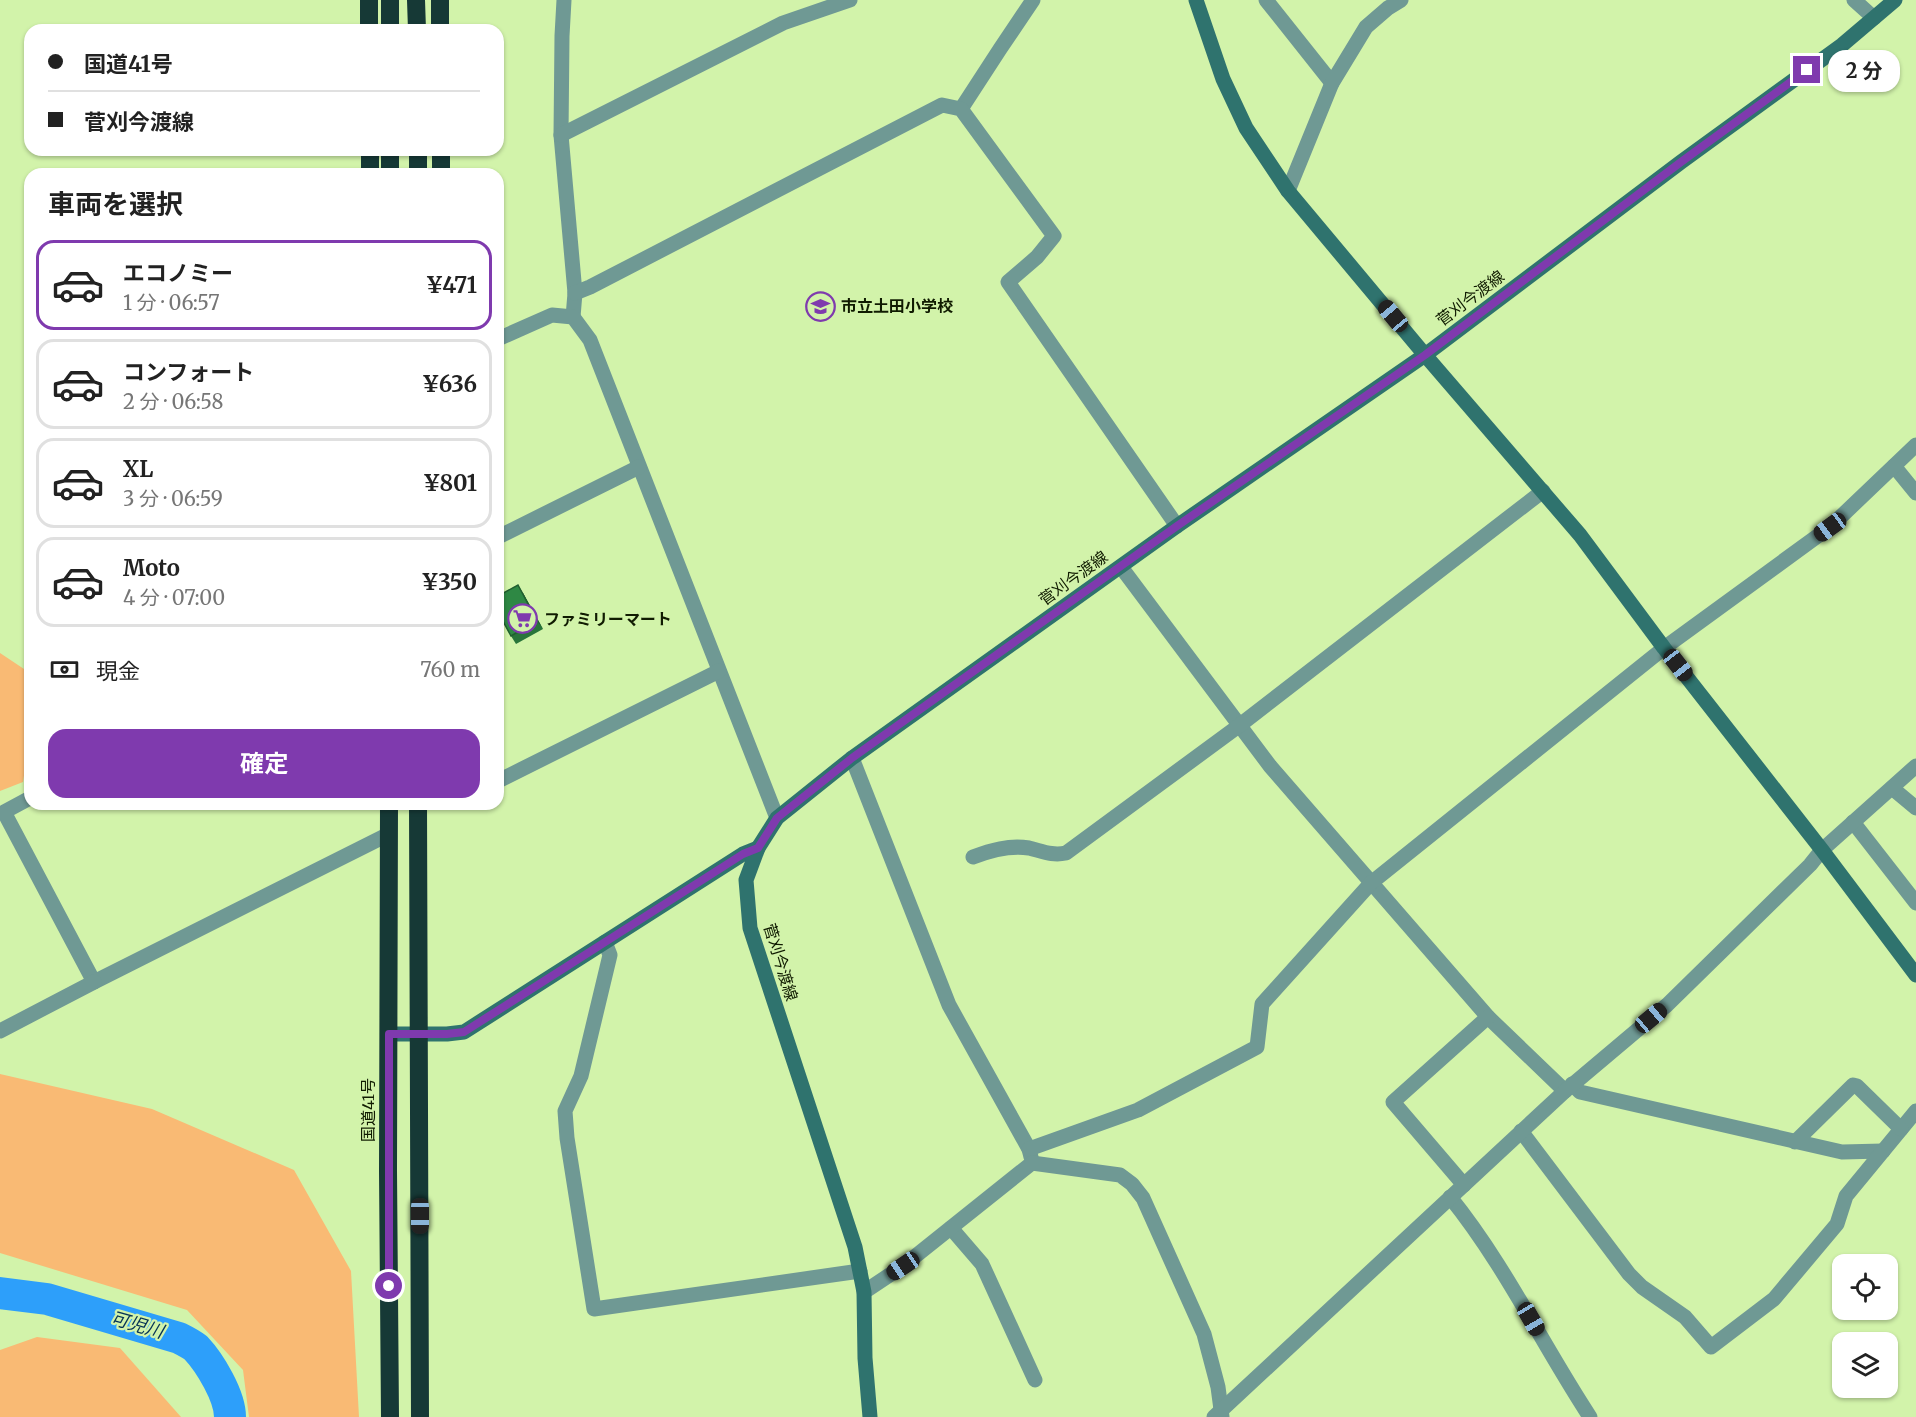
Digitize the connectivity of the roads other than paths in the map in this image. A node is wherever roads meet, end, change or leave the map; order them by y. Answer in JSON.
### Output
{"nodes":[{"id":1,"x":369,"y":0,"type":"edge"},
{"id":2,"x":390,"y":0,"type":"edge"},
{"id":3,"x":416,"y":0,"type":"edge"},
{"id":4,"x":440,"y":0,"type":"edge"},
{"id":5,"x":564,"y":0,"type":"edge"},
{"id":6,"x":850,"y":0,"type":"edge"},
{"id":7,"x":1033,"y":0,"type":"edge"},
{"id":8,"x":1196,"y":0,"type":"edge"},
{"id":9,"x":1266,"y":0,"type":"edge"},
{"id":10,"x":1401,"y":0,"type":"edge"},
{"id":11,"x":1854,"y":0,"type":"edge"},
{"id":12,"x":1895,"y":0,"type":"edge"},
{"id":13,"x":1874,"y":18,"type":"junction"},
{"id":14,"x":369,"y":24,"type":"edge"},
{"id":15,"x":390,"y":24,"type":"edge"},
{"id":16,"x":417,"y":24,"type":"edge"},
{"id":17,"x":440,"y":24,"type":"edge"},
{"id":18,"x":1332,"y":83,"type":"junction"},
{"id":19,"x":961,"y":109,"type":"junction"},
{"id":20,"x":561,"y":135,"type":"junction"},
{"id":21,"x":1288,"y":191,"type":"junction"},
{"id":22,"x":575,"y":293,"type":"junction"},
{"id":23,"x":573,"y":317,"type":"junction"},
{"id":24,"x":504,"y":336,"type":"edge"},
{"id":25,"x":1425,"y":355,"type":"junction"},
{"id":26,"x":1916,"y":445,"type":"edge"},
{"id":27,"x":1894,"y":466,"type":"junction"},
{"id":28,"x":639,"y":467,"type":"junction"},
{"id":29,"x":1543,"y":491,"type":"junction"},
{"id":30,"x":1916,"y":493,"type":"edge"},
{"id":31,"x":1177,"y":526,"type":"junction"},
{"id":32,"x":504,"y":534,"type":"edge"},
{"id":33,"x":1121,"y":567,"type":"junction"},
{"id":34,"x":1664,"y":648,"type":"junction"},
{"id":35,"x":719,"y":671,"type":"junction"},
{"id":36,"x":1240,"y":725,"type":"junction"},
{"id":37,"x":852,"y":758,"type":"junction"},
{"id":38,"x":1916,"y":766,"type":"edge"},
{"id":39,"x":504,"y":778,"type":"edge"},
{"id":40,"x":1892,"y":788,"type":"junction"},
{"id":41,"x":24,"y":801,"type":"edge"},
{"id":42,"x":1916,"y":808,"type":"edge"},
{"id":43,"x":389,"y":810,"type":"edge"},
{"id":44,"x":422,"y":810,"type":"edge"},
{"id":45,"x":777,"y":818,"type":"junction"},
{"id":46,"x":1853,"y":822,"type":"junction"},
{"id":47,"x":389,"y":834,"type":"junction"},
{"id":48,"x":758,"y":848,"type":"junction"},
{"id":49,"x":1822,"y":850,"type":"junction"},
{"id":50,"x":973,"y":857,"type":"dead end"},
{"id":51,"x":1371,"y":883,"type":"junction"},
{"id":52,"x":1916,"y":903,"type":"edge"},
{"id":53,"x":604,"y":942,"type":"junction"},
{"id":54,"x":1916,"y":975,"type":"edge"},
{"id":55,"x":94,"y":982,"type":"junction"},
{"id":56,"x":1488,"y":1017,"type":"junction"},
{"id":57,"x":0,"y":1031,"type":"edge"},
{"id":58,"x":389,"y":1034,"type":"junction"},
{"id":59,"x":419,"y":1034,"type":"junction"},
{"id":60,"x":1569,"y":1088,"type":"junction"},
{"id":61,"x":1916,"y":1111,"type":"edge"},
{"id":62,"x":1901,"y":1129,"type":"junction"},
{"id":63,"x":1521,"y":1131,"type":"junction"},
{"id":64,"x":1795,"y":1142,"type":"junction"},
{"id":65,"x":1883,"y":1150,"type":"junction"},
{"id":66,"x":1030,"y":1156,"type":"junction"},
{"id":67,"x":1464,"y":1185,"type":"junction"},
{"id":68,"x":1450,"y":1197,"type":"junction"},
{"id":69,"x":951,"y":1228,"type":"junction"},
{"id":70,"x":860,"y":1270,"type":"junction"},
{"id":71,"x":864,"y":1292,"type":"junction"},
{"id":72,"x":1035,"y":1380,"type":"dead end"},
{"id":73,"x":1219,"y":1416,"type":"edge"},
{"id":74,"x":390,"y":1417,"type":"edge"},
{"id":75,"x":420,"y":1417,"type":"edge"},
{"id":76,"x":870,"y":1417,"type":"edge"},
{"id":77,"x":1590,"y":1417,"type":"edge"}],
"edges":[{"from":1,"to":14,"type":"highway"},
{"from":2,"to":15,"type":"highway"},
{"from":3,"to":16,"type":"highway"},
{"from":4,"to":17,"type":"highway"},
{"from":5,"to":20,"type":"street"},
{"from":6,"to":20,"type":"street"},
{"from":7,"to":19,"type":"street"},
{"from":8,"to":21,"type":"main road"},
{"from":9,"to":18,"type":"street"},
{"from":10,"to":18,"type":"street"},
{"from":11,"to":13,"type":"street"},
{"from":12,"to":13,"type":"main road","name":"菅刈今渡線"},
{"from":13,"to":25,"type":"main road","name":"菅刈今渡線"},
{"from":18,"to":21,"type":"street"},
{"from":19,"to":22,"type":"street"},
{"from":19,"to":31,"type":"street"},
{"from":20,"to":22,"type":"street"},
{"from":21,"to":25,"type":"main road"},
{"from":22,"to":23,"type":"street"},
{"from":23,"to":24,"type":"street"},
{"from":23,"to":28,"type":"street"},
{"from":25,"to":29,"type":"main road"},
{"from":25,"to":31,"type":"main road","name":"菅刈今渡線"},
{"from":26,"to":27,"type":"street"},
{"from":27,"to":30,"type":"street"},
{"from":27,"to":34,"type":"street"},
{"from":28,"to":32,"type":"street"},
{"from":28,"to":35,"type":"street"},
{"from":29,"to":34,"type":"main road"},
{"from":29,"to":36,"type":"street"},
{"from":31,"to":33,"type":"main road","name":"菅刈今渡線"},
{"from":33,"to":36,"type":"street"},
{"from":33,"to":37,"type":"main road","name":"菅刈今渡線"},
{"from":34,"to":49,"type":"main road"},
{"from":34,"to":51,"type":"street"},
{"from":35,"to":39,"type":"street"},
{"from":35,"to":45,"type":"street"},
{"from":36,"to":50,"type":"street"},
{"from":36,"to":51,"type":"street"},
{"from":37,"to":45,"type":"main road","name":"菅刈今渡線"},
{"from":37,"to":66,"type":"street"},
{"from":38,"to":40,"type":"street"},
{"from":40,"to":42,"type":"street"},
{"from":40,"to":46,"type":"street"},
{"from":41,"to":55,"type":"street"},
{"from":43,"to":47,"type":"highway","name":"国道41号"},
{"from":44,"to":59,"type":"highway"},
{"from":45,"to":48,"type":"main road","name":"菅刈今渡線"},
{"from":46,"to":49,"type":"street"},
{"from":46,"to":52,"type":"street"},
{"from":47,"to":55,"type":"street"},
{"from":47,"to":58,"type":"highway","name":"国道41号"},
{"from":48,"to":53,"type":"main road"},
{"from":48,"to":70,"type":"main road","name":"菅刈今渡線"},
{"from":49,"to":54,"type":"main road"},
{"from":49,"to":60,"type":"street"},
{"from":51,"to":56,"type":"street"},
{"from":51,"to":66,"type":"street"},
{"from":53,"to":59,"type":"main road"},
{"from":53,"to":70,"type":"street"},
{"from":55,"to":57,"type":"street"},
{"from":56,"to":60,"type":"street"},
{"from":56,"to":67,"type":"street"},
{"from":58,"to":59,"type":"main road"},
{"from":58,"to":74,"type":"highway","name":"国道41号"},
{"from":59,"to":75,"type":"highway"},
{"from":60,"to":63,"type":"street"},
{"from":60,"to":64,"type":"street"},
{"from":61,"to":62,"type":"street"},
{"from":62,"to":64,"type":"street"},
{"from":62,"to":65,"type":"street"},
{"from":63,"to":65,"type":"street"},
{"from":63,"to":67,"type":"street"},
{"from":64,"to":65,"type":"street"},
{"from":66,"to":69,"type":"street"},
{"from":66,"to":73,"type":"street"},
{"from":67,"to":68,"type":"street"},
{"from":68,"to":73,"type":"street"},
{"from":68,"to":77,"type":"street"},
{"from":69,"to":71,"type":"street"},
{"from":69,"to":72,"type":"street"},
{"from":70,"to":71,"type":"main road","name":"菅刈今渡線"},
{"from":71,"to":76,"type":"main road","name":"菅刈今渡線"}]}
